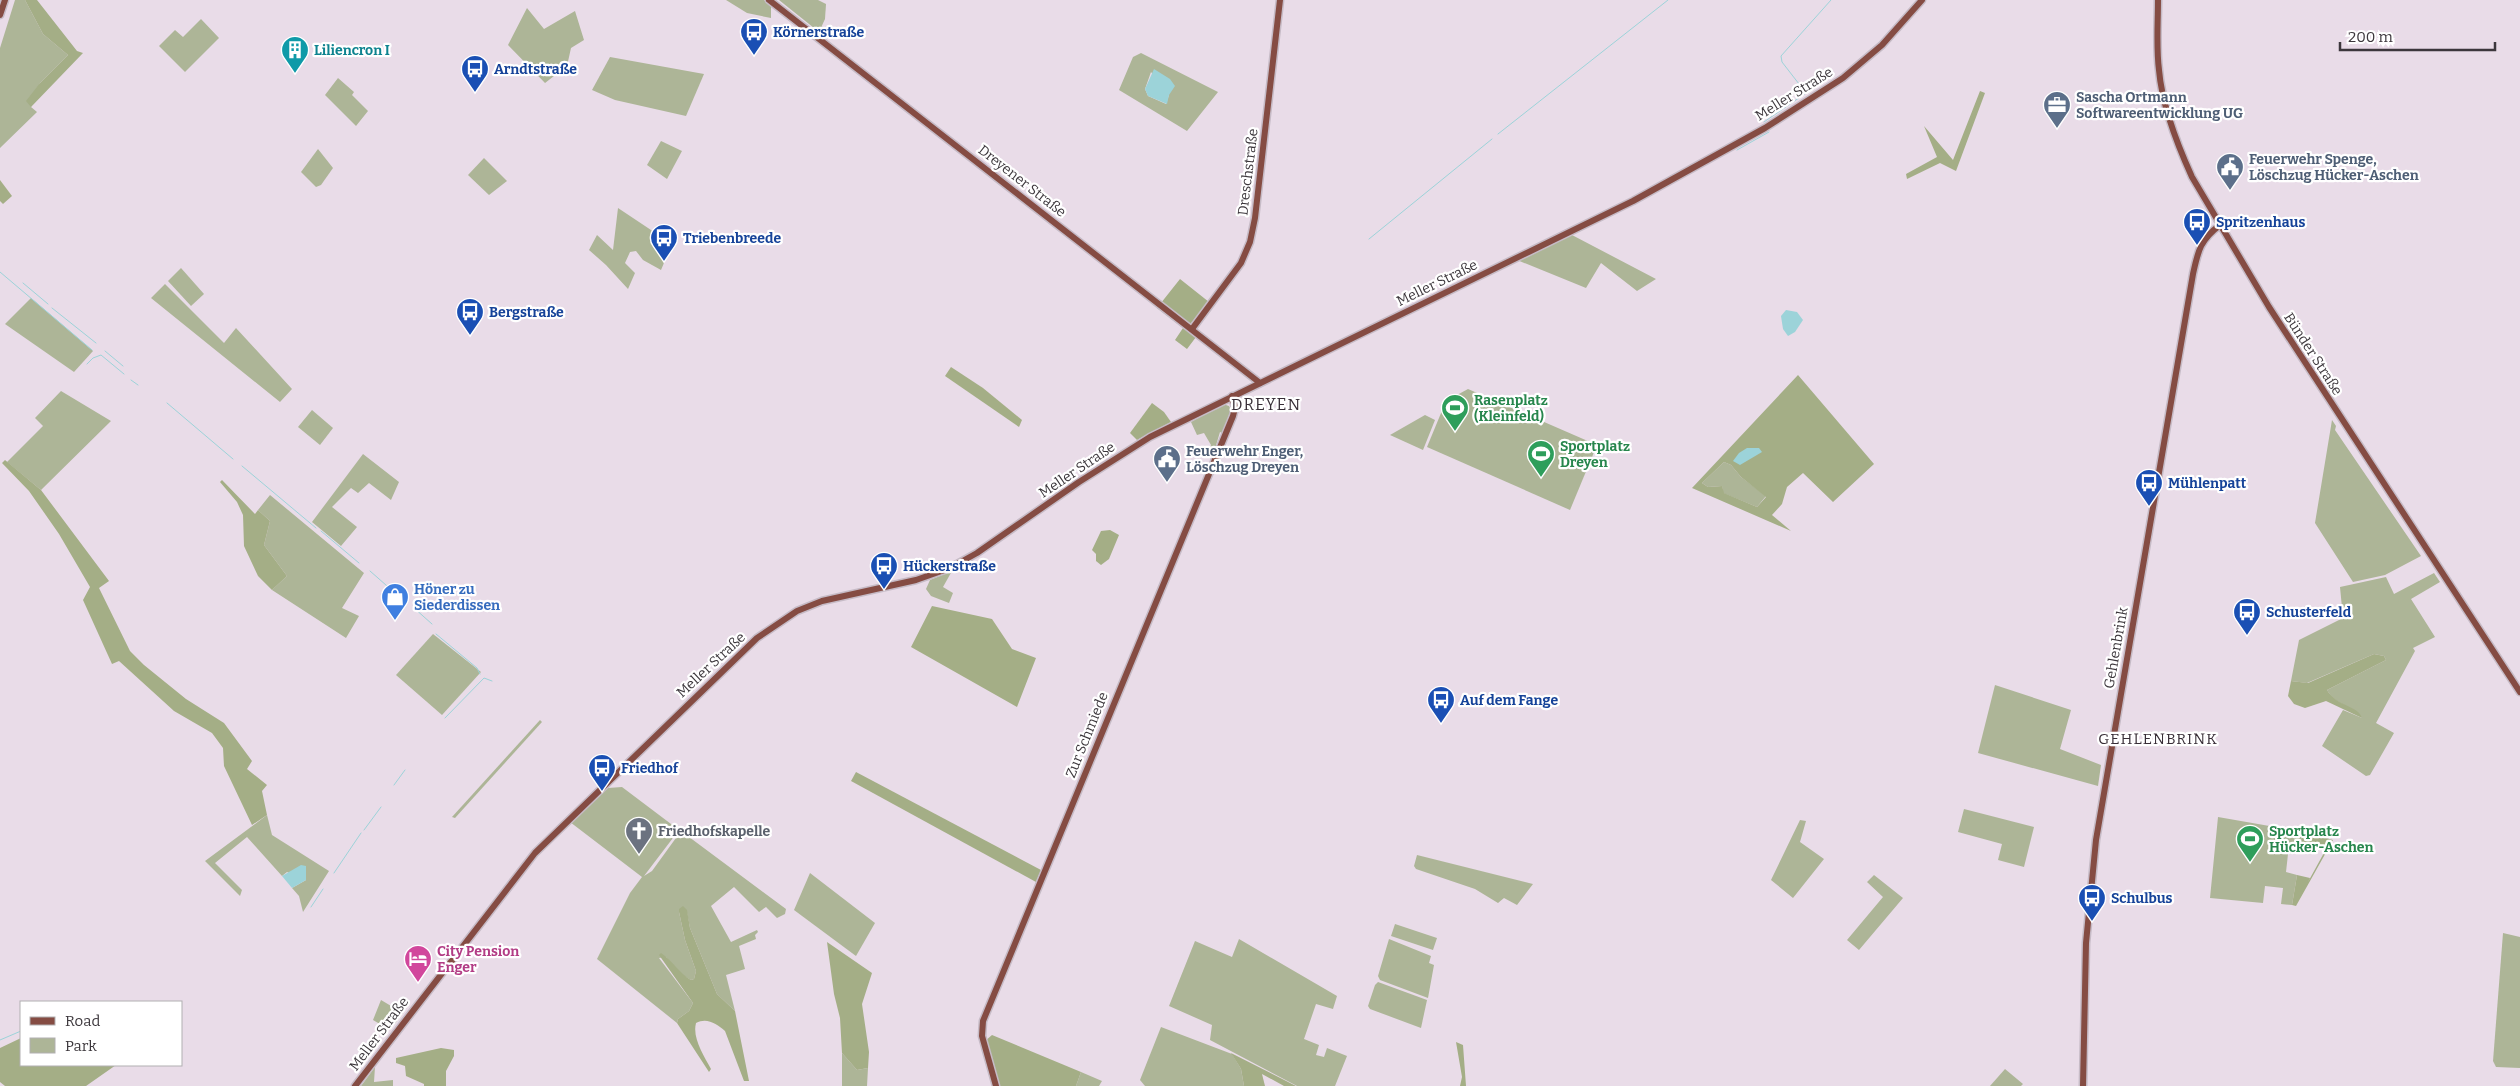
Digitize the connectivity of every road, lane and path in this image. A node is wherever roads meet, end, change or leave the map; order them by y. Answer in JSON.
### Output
{"nodes":[{"id":1,"x":5,"y":0,"type":"edge"},
{"id":2,"x":769,"y":0,"type":"edge"},
{"id":3,"x":1280,"y":0,"type":"edge"},
{"id":4,"x":1922,"y":0,"type":"edge"},
{"id":5,"x":2158,"y":0,"type":"edge"},
{"id":6,"x":0,"y":14,"type":"edge"},
{"id":7,"x":2220,"y":225,"type":"junction"},
{"id":8,"x":1192,"y":329,"type":"junction"},
{"id":9,"x":1260,"y":383,"type":"junction"},
{"id":10,"x":1232,"y":396,"type":"junction"},
{"id":11,"x":2520,"y":692,"type":"edge"},
{"id":12,"x":355,"y":1086,"type":"edge"},
{"id":13,"x":996,"y":1086,"type":"edge"},
{"id":14,"x":2083,"y":1086,"type":"edge"}],
"edges":[{"from":1,"to":6,"type":"main road"},
{"from":2,"to":8,"type":"main road","name":"Dreyener Straße"},
{"from":3,"to":8,"type":"main road","name":"Dreschstraße"},
{"from":4,"to":9,"type":"main road","name":"Meller Straße"},
{"from":5,"to":7,"type":"main road","name":"Bünder Straße"},
{"from":7,"to":11,"type":"main road","name":"Bünder Straße"},
{"from":7,"to":14,"type":"main road","name":"Gehlenbrink"},
{"from":8,"to":9,"type":"main road","name":"Dreyener Straße"},
{"from":9,"to":10,"type":"main road","name":"Meller Straße"},
{"from":10,"to":12,"type":"main road","name":"Meller Straße"},
{"from":10,"to":13,"type":"main road","name":"Zur Schmiede"}]}
